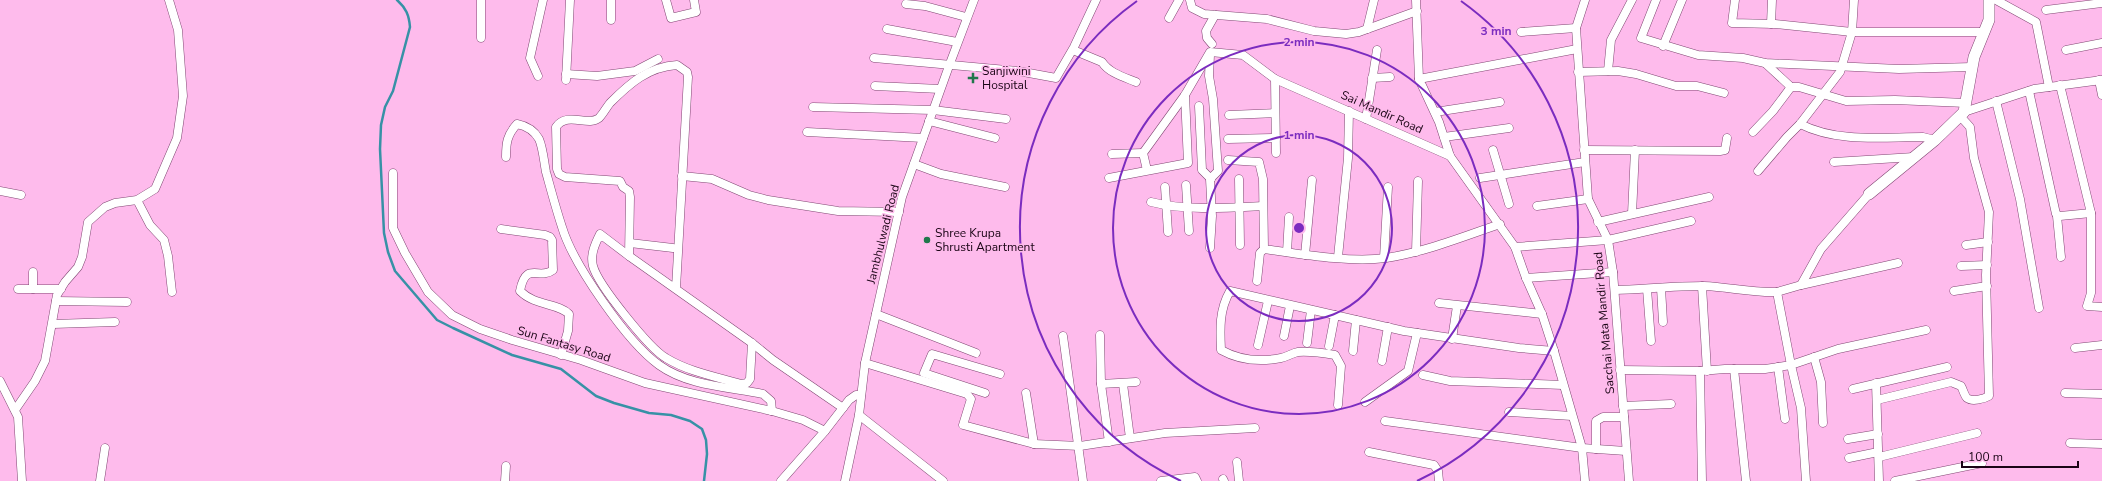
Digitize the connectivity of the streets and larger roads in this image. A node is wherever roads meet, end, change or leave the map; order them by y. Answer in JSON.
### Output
{"nodes":[{"id":1,"x":169,"y":0,"type":"edge"},
{"id":2,"x":481,"y":0,"type":"edge"},
{"id":3,"x":543,"y":0,"type":"edge"},
{"id":4,"x":570,"y":0,"type":"edge"},
{"id":5,"x":611,"y":0,"type":"edge"},
{"id":6,"x":666,"y":0,"type":"edge"},
{"id":7,"x":694,"y":0,"type":"edge"},
{"id":8,"x":974,"y":0,"type":"edge"},
{"id":9,"x":1096,"y":0,"type":"edge"},
{"id":10,"x":1179,"y":0,"type":"edge"},
{"id":11,"x":1190,"y":0,"type":"edge"},
{"id":12,"x":1374,"y":0,"type":"edge"},
{"id":13,"x":1585,"y":0,"type":"edge"},
{"id":14,"x":1632,"y":0,"type":"edge"},
{"id":15,"x":1656,"y":0,"type":"edge"},
{"id":16,"x":1682,"y":0,"type":"edge"},
{"id":17,"x":1735,"y":0,"type":"edge"},
{"id":18,"x":1772,"y":0,"type":"edge"},
{"id":19,"x":1854,"y":0,"type":"edge"},
{"id":20,"x":1989,"y":0,"type":"edge"},
{"id":21,"x":1996,"y":0,"type":"edge"},
{"id":22,"x":1417,"y":1,"type":"edge"},
{"id":23,"x":2102,"y":3,"type":"edge"},
{"id":24,"x":906,"y":4,"type":"dead end"},
{"id":25,"x":2046,"y":10,"type":"dead end"},
{"id":26,"x":1417,"y":11,"type":"junction"},
{"id":27,"x":1215,"y":15,"type":"junction"},
{"id":28,"x":966,"y":17,"type":"junction"},
{"id":29,"x":1169,"y":18,"type":"dead end"},
{"id":30,"x":611,"y":20,"type":"dead end"},
{"id":31,"x":1771,"y":24,"type":"junction"},
{"id":32,"x":1576,"y":28,"type":"junction"},
{"id":33,"x":887,"y":29,"type":"dead end"},
{"id":34,"x":1367,"y":29,"type":"junction"},
{"id":35,"x":1521,"y":32,"type":"dead end"},
{"id":36,"x":1852,"y":32,"type":"junction"},
{"id":37,"x":1984,"y":32,"type":"junction"},
{"id":38,"x":480,"y":38,"type":"dead end"},
{"id":39,"x":957,"y":42,"type":"junction"},
{"id":40,"x":2102,"y":43,"type":"edge"},
{"id":41,"x":1663,"y":46,"type":"junction"},
{"id":42,"x":1211,"y":48,"type":"junction"},
{"id":43,"x":1576,"y":49,"type":"junction"},
{"id":44,"x":1072,"y":50,"type":"junction"},
{"id":45,"x":1377,"y":50,"type":"dead end"},
{"id":46,"x":2066,"y":50,"type":"dead end"},
{"id":47,"x":874,"y":58,"type":"dead end"},
{"id":48,"x":658,"y":60,"type":"dead end"},
{"id":49,"x":1765,"y":63,"type":"junction"},
{"id":50,"x":948,"y":66,"type":"junction"},
{"id":51,"x":1842,"y":67,"type":"junction"},
{"id":52,"x":1972,"y":67,"type":"junction"},
{"id":53,"x":1608,"y":71,"type":"junction"},
{"id":54,"x":1578,"y":72,"type":"junction"},
{"id":55,"x":538,"y":76,"type":"dead end"},
{"id":56,"x":1390,"y":77,"type":"dead end"},
{"id":57,"x":1372,"y":78,"type":"junction"},
{"id":58,"x":1275,"y":79,"type":"junction"},
{"id":59,"x":1419,"y":79,"type":"junction"},
{"id":60,"x":2100,"y":80,"type":"edge"},
{"id":61,"x":1136,"y":82,"type":"dead end"},
{"id":62,"x":2060,"y":85,"type":"junction"},
{"id":63,"x":875,"y":86,"type":"dead end"},
{"id":64,"x":1791,"y":87,"type":"junction"},
{"id":65,"x":2049,"y":87,"type":"junction"},
{"id":66,"x":940,"y":89,"type":"junction"},
{"id":67,"x":2029,"y":91,"type":"junction"},
{"id":68,"x":1724,"y":93,"type":"dead end"},
{"id":69,"x":1824,"y":94,"type":"junction"},
{"id":70,"x":1185,"y":95,"type":"junction"},
{"id":71,"x":2102,"y":95,"type":"edge"},
{"id":72,"x":1996,"y":101,"type":"junction"},
{"id":73,"x":1500,"y":102,"type":"dead end"},
{"id":74,"x":1199,"y":106,"type":"dead end"},
{"id":75,"x":813,"y":107,"type":"dead end"},
{"id":76,"x":933,"y":110,"type":"junction"},
{"id":77,"x":1349,"y":111,"type":"junction"},
{"id":78,"x":1963,"y":111,"type":"junction"},
{"id":79,"x":1435,"y":112,"type":"junction"},
{"id":80,"x":1275,"y":113,"type":"junction"},
{"id":81,"x":1229,"y":115,"type":"dead end"},
{"id":82,"x":1006,"y":119,"type":"dead end"},
{"id":83,"x":1366,"y":119,"type":"junction"},
{"id":84,"x":929,"y":121,"type":"junction"},
{"id":85,"x":1800,"y":124,"type":"junction"},
{"id":86,"x":1508,"y":128,"type":"dead end"},
{"id":87,"x":807,"y":132,"type":"dead end"},
{"id":88,"x":1753,"y":132,"type":"dead end"},
{"id":89,"x":1444,"y":137,"type":"junction"},
{"id":90,"x":923,"y":138,"type":"junction"},
{"id":91,"x":995,"y":138,"type":"dead end"},
{"id":92,"x":1276,"y":138,"type":"junction"},
{"id":93,"x":1727,"y":138,"type":"dead end"},
{"id":94,"x":1228,"y":139,"type":"dead end"},
{"id":95,"x":1935,"y":140,"type":"junction"},
{"id":96,"x":1493,"y":150,"type":"dead end"},
{"id":97,"x":1584,"y":150,"type":"junction"},
{"id":98,"x":1635,"y":150,"type":"junction"},
{"id":99,"x":1143,"y":153,"type":"junction"},
{"id":100,"x":1276,"y":153,"type":"dead end"},
{"id":101,"x":1112,"y":154,"type":"dead end"},
{"id":102,"x":1450,"y":156,"type":"junction"},
{"id":103,"x":506,"y":157,"type":"dead end"},
{"id":104,"x":1914,"y":157,"type":"junction"},
{"id":105,"x":1228,"y":160,"type":"dead end"},
{"id":106,"x":1585,"y":162,"type":"junction"},
{"id":107,"x":1834,"y":162,"type":"dead end"},
{"id":108,"x":914,"y":164,"type":"junction"},
{"id":109,"x":1147,"y":170,"type":"junction"},
{"id":110,"x":1758,"y":172,"type":"dead end"},
{"id":111,"x":393,"y":173,"type":"dead end"},
{"id":112,"x":1499,"y":174,"type":"junction"},
{"id":113,"x":682,"y":176,"type":"junction"},
{"id":114,"x":1109,"y":178,"type":"dead end"},
{"id":115,"x":1480,"y":178,"type":"dead end"},
{"id":116,"x":1211,"y":179,"type":"junction"},
{"id":117,"x":1239,"y":179,"type":"dead end"},
{"id":118,"x":1312,"y":180,"type":"dead end"},
{"id":119,"x":1418,"y":180,"type":"dead end"},
{"id":120,"x":1186,"y":184,"type":"dead end"},
{"id":121,"x":1005,"y":187,"type":"dead end"},
{"id":122,"x":1165,"y":187,"type":"dead end"},
{"id":123,"x":1388,"y":188,"type":"dead end"},
{"id":124,"x":0,"y":191,"type":"edge"},
{"id":125,"x":1869,"y":194,"type":"joint"},
{"id":126,"x":21,"y":195,"type":"dead end"},
{"id":127,"x":1709,"y":197,"type":"dead end"},
{"id":128,"x":1588,"y":199,"type":"junction"},
{"id":129,"x":137,"y":200,"type":"junction"},
{"id":130,"x":1151,"y":202,"type":"dead end"},
{"id":131,"x":1509,"y":204,"type":"dead end"},
{"id":132,"x":1167,"y":206,"type":"junction"},
{"id":133,"x":1189,"y":206,"type":"junction"},
{"id":134,"x":1262,"y":206,"type":"junction"},
{"id":135,"x":1537,"y":206,"type":"dead end"},
{"id":136,"x":1238,"y":207,"type":"junction"},
{"id":137,"x":1211,"y":209,"type":"junction"},
{"id":138,"x":899,"y":212,"type":"junction"},
{"id":139,"x":2090,"y":213,"type":"junction"},
{"id":140,"x":1632,"y":214,"type":"junction"},
{"id":141,"x":2057,"y":216,"type":"junction"},
{"id":142,"x":1289,"y":217,"type":"dead end"},
{"id":143,"x":1691,"y":221,"type":"dead end"},
{"id":144,"x":1598,"y":222,"type":"junction"},
{"id":145,"x":1500,"y":224,"type":"junction"},
{"id":146,"x":501,"y":229,"type":"dead end"},
{"id":147,"x":1189,"y":231,"type":"dead end"},
{"id":148,"x":1168,"y":232,"type":"dead end"},
{"id":149,"x":1608,"y":240,"type":"junction"},
{"id":150,"x":1988,"y":242,"type":"junction"},
{"id":151,"x":630,"y":243,"type":"junction"},
{"id":152,"x":1966,"y":245,"type":"dead end"},
{"id":153,"x":1240,"y":246,"type":"dead end"},
{"id":154,"x":1515,"y":246,"type":"junction"},
{"id":155,"x":673,"y":248,"type":"dead end"},
{"id":156,"x":1210,"y":248,"type":"dead end"},
{"id":157,"x":1264,"y":249,"type":"junction"},
{"id":158,"x":1287,"y":252,"type":"junction"},
{"id":159,"x":1416,"y":252,"type":"junction"},
{"id":160,"x":1305,"y":255,"type":"junction"},
{"id":161,"x":629,"y":256,"type":"junction"},
{"id":162,"x":1338,"y":257,"type":"junction"},
{"id":163,"x":2061,"y":257,"type":"dead end"},
{"id":164,"x":1384,"y":258,"type":"junction"},
{"id":165,"x":1898,"y":263,"type":"dead end"},
{"id":166,"x":1987,"y":265,"type":"junction"},
{"id":167,"x":1961,"y":266,"type":"dead end"},
{"id":168,"x":33,"y":272,"type":"dead end"},
{"id":169,"x":1613,"y":272,"type":"junction"},
{"id":170,"x":1526,"y":278,"type":"junction"},
{"id":171,"x":1257,"y":281,"type":"dead end"},
{"id":172,"x":1801,"y":285,"type":"junction"},
{"id":173,"x":1702,"y":286,"type":"junction"},
{"id":174,"x":1987,"y":286,"type":"junction"},
{"id":175,"x":676,"y":288,"type":"junction"},
{"id":176,"x":1647,"y":288,"type":"junction"},
{"id":177,"x":1661,"y":288,"type":"junction"},
{"id":178,"x":18,"y":289,"type":"dead end"},
{"id":179,"x":33,"y":289,"type":"junction"},
{"id":180,"x":61,"y":289,"type":"junction"},
{"id":181,"x":1615,"y":290,"type":"junction"},
{"id":182,"x":1954,"y":291,"type":"dead end"},
{"id":183,"x":172,"y":292,"type":"dead end"},
{"id":184,"x":1777,"y":292,"type":"junction"},
{"id":185,"x":56,"y":301,"type":"junction"},
{"id":186,"x":1268,"y":301,"type":"junction"},
{"id":187,"x":127,"y":302,"type":"dead end"},
{"id":188,"x":1439,"y":303,"type":"dead end"},
{"id":189,"x":1290,"y":306,"type":"junction"},
{"id":190,"x":1457,"y":306,"type":"junction"},
{"id":191,"x":2039,"y":308,"type":"dead end"},
{"id":192,"x":2102,"y":308,"type":"edge"},
{"id":193,"x":1311,"y":310,"type":"junction"},
{"id":194,"x":876,"y":314,"type":"junction"},
{"id":195,"x":1542,"y":314,"type":"junction"},
{"id":196,"x":1335,"y":315,"type":"junction"},
{"id":197,"x":1356,"y":320,"type":"junction"},
{"id":198,"x":115,"y":322,"type":"dead end"},
{"id":199,"x":1663,"y":322,"type":"dead end"},
{"id":200,"x":53,"y":324,"type":"junction"},
{"id":201,"x":1388,"y":328,"type":"junction"},
{"id":202,"x":1926,"y":330,"type":"dead end"},
{"id":203,"x":1417,"y":333,"type":"junction"},
{"id":204,"x":1100,"y":335,"type":"dead end"},
{"id":205,"x":1063,"y":336,"type":"dead end"},
{"id":206,"x":1284,"y":336,"type":"dead end"},
{"id":207,"x":1452,"y":339,"type":"junction"},
{"id":208,"x":1651,"y":341,"type":"dead end"},
{"id":209,"x":752,"y":343,"type":"junction"},
{"id":210,"x":1307,"y":343,"type":"dead end"},
{"id":211,"x":1258,"y":345,"type":"dead end"},
{"id":212,"x":2102,"y":345,"type":"edge"},
{"id":213,"x":1328,"y":346,"type":"dead end"},
{"id":214,"x":2075,"y":348,"type":"dead end"},
{"id":215,"x":1353,"y":351,"type":"dead end"},
{"id":216,"x":1554,"y":351,"type":"junction"},
{"id":217,"x":976,"y":353,"type":"dead end"},
{"id":218,"x":561,"y":355,"type":"junction"},
{"id":219,"x":1814,"y":357,"type":"junction"},
{"id":220,"x":1382,"y":361,"type":"dead end"},
{"id":221,"x":865,"y":363,"type":"junction"},
{"id":222,"x":1791,"y":365,"type":"junction"},
{"id":223,"x":1778,"y":367,"type":"junction"},
{"id":224,"x":1947,"y":367,"type":"dead end"},
{"id":225,"x":1734,"y":369,"type":"junction"},
{"id":226,"x":1620,"y":370,"type":"junction"},
{"id":227,"x":1704,"y":371,"type":"junction"},
{"id":228,"x":1000,"y":374,"type":"dead end"},
{"id":229,"x":1423,"y":374,"type":"dead end"},
{"id":230,"x":922,"y":376,"type":"junction"},
{"id":231,"x":0,"y":381,"type":"edge"},
{"id":232,"x":1136,"y":382,"type":"dead end"},
{"id":233,"x":1876,"y":383,"type":"junction"},
{"id":234,"x":1101,"y":384,"type":"junction"},
{"id":235,"x":1123,"y":384,"type":"junction"},
{"id":236,"x":1563,"y":386,"type":"junction"},
{"id":237,"x":1854,"y":389,"type":"dead end"},
{"id":238,"x":985,"y":393,"type":"dead end"},
{"id":239,"x":2065,"y":393,"type":"dead end"},
{"id":240,"x":1026,"y":394,"type":"dead end"},
{"id":241,"x":2102,"y":394,"type":"edge"},
{"id":242,"x":861,"y":395,"type":"junction"},
{"id":243,"x":1877,"y":400,"type":"junction"},
{"id":244,"x":1365,"y":402,"type":"dead end"},
{"id":245,"x":1671,"y":404,"type":"dead end"},
{"id":246,"x":1338,"y":405,"type":"dead end"},
{"id":247,"x":1623,"y":406,"type":"junction"},
{"id":248,"x":844,"y":408,"type":"junction"},
{"id":249,"x":15,"y":410,"type":"junction"},
{"id":250,"x":772,"y":411,"type":"junction"},
{"id":251,"x":1509,"y":412,"type":"dead end"},
{"id":252,"x":859,"y":415,"type":"junction"},
{"id":253,"x":1572,"y":416,"type":"junction"},
{"id":254,"x":1624,"y":417,"type":"junction"},
{"id":255,"x":1785,"y":419,"type":"dead end"},
{"id":256,"x":1385,"y":421,"type":"dead end"},
{"id":257,"x":1823,"y":423,"type":"dead end"},
{"id":258,"x":1255,"y":428,"type":"dead end"},
{"id":259,"x":826,"y":431,"type":"junction"},
{"id":260,"x":1978,"y":433,"type":"dead end"},
{"id":261,"x":1878,"y":434,"type":"junction"},
{"id":262,"x":1130,"y":438,"type":"junction"},
{"id":263,"x":1848,"y":439,"type":"dead end"},
{"id":264,"x":1109,"y":442,"type":"junction"},
{"id":265,"x":2070,"y":443,"type":"dead end"},
{"id":266,"x":1034,"y":444,"type":"junction"},
{"id":267,"x":2102,"y":444,"type":"edge"},
{"id":268,"x":1080,"y":446,"type":"junction"},
{"id":269,"x":105,"y":448,"type":"dead end"},
{"id":270,"x":1582,"y":448,"type":"junction"},
{"id":271,"x":1596,"y":449,"type":"junction"},
{"id":272,"x":1626,"y":451,"type":"junction"},
{"id":273,"x":1369,"y":452,"type":"dead end"},
{"id":274,"x":1878,"y":455,"type":"junction"},
{"id":275,"x":1849,"y":458,"type":"dead end"},
{"id":276,"x":1237,"y":462,"type":"dead end"},
{"id":277,"x":1982,"y":463,"type":"dead end"},
{"id":278,"x":506,"y":466,"type":"dead end"},
{"id":279,"x":22,"y":481,"type":"edge"},
{"id":280,"x":100,"y":481,"type":"edge"},
{"id":281,"x":505,"y":481,"type":"edge"},
{"id":282,"x":781,"y":481,"type":"edge"},
{"id":283,"x":845,"y":481,"type":"edge"},
{"id":284,"x":943,"y":481,"type":"edge"},
{"id":285,"x":1084,"y":481,"type":"edge"},
{"id":286,"x":1161,"y":481,"type":"edge"},
{"id":287,"x":1197,"y":481,"type":"edge"},
{"id":288,"x":1240,"y":481,"type":"edge"},
{"id":289,"x":1439,"y":481,"type":"edge"},
{"id":290,"x":1585,"y":481,"type":"edge"},
{"id":291,"x":1629,"y":481,"type":"edge"},
{"id":292,"x":1702,"y":481,"type":"edge"},
{"id":293,"x":1746,"y":481,"type":"edge"},
{"id":294,"x":1806,"y":481,"type":"edge"},
{"id":295,"x":1879,"y":481,"type":"edge"},
{"id":296,"x":1895,"y":481,"type":"edge"}],
"edges":[{"from":1,"to":129,"type":"street"},
{"from":2,"to":38,"type":"street"},
{"from":3,"to":55,"type":"street"},
{"from":4,"to":48,"type":"street"},
{"from":5,"to":30,"type":"street"},
{"from":6,"to":7,"type":"street"},
{"from":8,"to":28,"type":"street","name":"Jambhulwadi Road"},
{"from":9,"to":44,"type":"street"},
{"from":10,"to":29,"type":"street"},
{"from":11,"to":27,"type":"street"},
{"from":12,"to":34,"type":"street"},
{"from":13,"to":32,"type":"street","name":"Sacchai Mata Mandir Road"},
{"from":14,"to":53,"type":"street"},
{"from":15,"to":41,"type":"street"},
{"from":16,"to":41,"type":"street"},
{"from":17,"to":31,"type":"street"},
{"from":18,"to":31,"type":"street"},
{"from":19,"to":36,"type":"street"},
{"from":20,"to":37,"type":"street"},
{"from":21,"to":65,"type":"street"},
{"from":22,"to":26,"type":"street"},
{"from":23,"to":25,"type":"street"},
{"from":24,"to":28,"type":"street"},
{"from":26,"to":34,"type":"street"},
{"from":26,"to":59,"type":"street"},
{"from":27,"to":34,"type":"street"},
{"from":27,"to":42,"type":"street"},
{"from":28,"to":39,"type":"street","name":"Jambhulwadi Road"},
{"from":31,"to":36,"type":"street"},
{"from":32,"to":35,"type":"street"},
{"from":32,"to":43,"type":"street","name":"Sacchai Mata Mandir Road"},
{"from":33,"to":39,"type":"street"},
{"from":36,"to":37,"type":"street"},
{"from":36,"to":51,"type":"street"},
{"from":37,"to":52,"type":"street"},
{"from":39,"to":50,"type":"street","name":"Jambhulwadi Road"},
{"from":40,"to":46,"type":"street"},
{"from":41,"to":49,"type":"street"},
{"from":42,"to":58,"type":"street","name":"Sai Mandir Road"},
{"from":42,"to":70,"type":"street"},
{"from":42,"to":116,"type":"street"},
{"from":43,"to":54,"type":"street","name":"Sacchai Mata Mandir Road"},
{"from":43,"to":59,"type":"street"},
{"from":44,"to":50,"type":"street"},
{"from":44,"to":61,"type":"street"},
{"from":45,"to":57,"type":"street"},
{"from":47,"to":50,"type":"street"},
{"from":49,"to":51,"type":"street"},
{"from":49,"to":64,"type":"street"},
{"from":50,"to":66,"type":"street","name":"Jambhulwadi Road"},
{"from":51,"to":52,"type":"street"},
{"from":51,"to":69,"type":"street"},
{"from":52,"to":78,"type":"street"},
{"from":53,"to":54,"type":"street"},
{"from":53,"to":68,"type":"street"},
{"from":54,"to":97,"type":"street","name":"Sacchai Mata Mandir Road"},
{"from":56,"to":57,"type":"street"},
{"from":57,"to":83,"type":"street"},
{"from":58,"to":77,"type":"street","name":"Sai Mandir Road"},
{"from":58,"to":80,"type":"street"},
{"from":59,"to":79,"type":"street","name":"Sai Mandir Road"},
{"from":60,"to":62,"type":"street"},
{"from":60,"to":71,"type":"street"},
{"from":62,"to":65,"type":"street"},
{"from":62,"to":139,"type":"street"},
{"from":63,"to":66,"type":"street"},
{"from":64,"to":69,"type":"street"},
{"from":64,"to":88,"type":"street"},
{"from":65,"to":67,"type":"street"},
{"from":66,"to":76,"type":"street","name":"Jambhulwadi Road"},
{"from":67,"to":72,"type":"street"},
{"from":67,"to":141,"type":"street"},
{"from":69,"to":78,"type":"street"},
{"from":69,"to":85,"type":"street"},
{"from":70,"to":99,"type":"street"},
{"from":70,"to":109,"type":"street"},
{"from":72,"to":78,"type":"street"},
{"from":72,"to":191,"type":"street"},
{"from":73,"to":79,"type":"street"},
{"from":74,"to":116,"type":"street"},
{"from":75,"to":76,"type":"street"},
{"from":76,"to":82,"type":"street"},
{"from":76,"to":84,"type":"street","name":"Jambhulwadi Road"},
{"from":77,"to":83,"type":"street","name":"Sai Mandir Road"},
{"from":77,"to":162,"type":"street"},
{"from":78,"to":95,"type":"street"},
{"from":78,"to":150,"type":"street"},
{"from":79,"to":89,"type":"street","name":"Sai Mandir Road"},
{"from":80,"to":81,"type":"street"},
{"from":80,"to":92,"type":"street"},
{"from":83,"to":102,"type":"street","name":"Sai Mandir Road"},
{"from":84,"to":90,"type":"street","name":"Jambhulwadi Road"},
{"from":84,"to":91,"type":"street"},
{"from":85,"to":95,"type":"street"},
{"from":85,"to":110,"type":"street"},
{"from":86,"to":89,"type":"street"},
{"from":87,"to":90,"type":"street"},
{"from":89,"to":102,"type":"street","name":"Sai Mandir Road"},
{"from":90,"to":108,"type":"street","name":"Jambhulwadi Road"},
{"from":92,"to":94,"type":"street"},
{"from":92,"to":100,"type":"street"},
{"from":93,"to":98,"type":"street"},
{"from":95,"to":104,"type":"street"},
{"from":96,"to":112,"type":"street"},
{"from":97,"to":98,"type":"street"},
{"from":97,"to":106,"type":"street","name":"Sacchai Mata Mandir Road"},
{"from":98,"to":140,"type":"street"},
{"from":99,"to":101,"type":"street"},
{"from":99,"to":109,"type":"street"},
{"from":102,"to":145,"type":"street"},
{"from":103,"to":250,"type":"street"},
{"from":104,"to":107,"type":"street"},
{"from":104,"to":125,"type":"street"},
{"from":105,"to":134,"type":"street"},
{"from":106,"to":112,"type":"street"},
{"from":106,"to":128,"type":"street","name":"Sacchai Mata Mandir Road"},
{"from":108,"to":121,"type":"street"},
{"from":108,"to":138,"type":"street","name":"Jambhulwadi Road"},
{"from":109,"to":114,"type":"street"},
{"from":111,"to":218,"type":"street","name":"Sun Fantasy Road"},
{"from":112,"to":115,"type":"street"},
{"from":112,"to":131,"type":"street"},
{"from":113,"to":138,"type":"street"},
{"from":113,"to":151,"type":"street"},
{"from":113,"to":175,"type":"street"},
{"from":116,"to":137,"type":"street"},
{"from":117,"to":136,"type":"street"},
{"from":118,"to":160,"type":"street"},
{"from":119,"to":159,"type":"street"},
{"from":120,"to":133,"type":"street"},
{"from":122,"to":132,"type":"street"},
{"from":123,"to":164,"type":"street"},
{"from":124,"to":126,"type":"street"},
{"from":125,"to":172,"type":"street"},
{"from":127,"to":140,"type":"street"},
{"from":128,"to":135,"type":"street"},
{"from":128,"to":144,"type":"street","name":"Sacchai Mata Mandir Road"},
{"from":129,"to":180,"type":"street"},
{"from":129,"to":183,"type":"street"},
{"from":130,"to":132,"type":"street"},
{"from":132,"to":133,"type":"street"},
{"from":132,"to":148,"type":"street"},
{"from":133,"to":137,"type":"street"},
{"from":133,"to":147,"type":"street"},
{"from":134,"to":136,"type":"street"},
{"from":134,"to":157,"type":"street"},
{"from":136,"to":137,"type":"street"},
{"from":136,"to":153,"type":"street"},
{"from":137,"to":156,"type":"street"},
{"from":138,"to":194,"type":"street","name":"Jambhulwadi Road"},
{"from":139,"to":141,"type":"street"},
{"from":139,"to":192,"type":"street"},
{"from":140,"to":144,"type":"street"},
{"from":141,"to":163,"type":"street"},
{"from":142,"to":158,"type":"street"},
{"from":143,"to":149,"type":"street"},
{"from":144,"to":149,"type":"street","name":"Sacchai Mata Mandir Road"},
{"from":145,"to":154,"type":"street"},
{"from":145,"to":159,"type":"street"},
{"from":146,"to":218,"type":"street"},
{"from":149,"to":154,"type":"street"},
{"from":149,"to":169,"type":"street","name":"Sacchai Mata Mandir Road"},
{"from":150,"to":152,"type":"street"},
{"from":150,"to":166,"type":"street"},
{"from":151,"to":155,"type":"street"},
{"from":151,"to":161,"type":"street"},
{"from":154,"to":170,"type":"street"},
{"from":157,"to":158,"type":"street"},
{"from":157,"to":171,"type":"street"},
{"from":158,"to":160,"type":"street"},
{"from":159,"to":164,"type":"street"},
{"from":160,"to":162,"type":"street"},
{"from":161,"to":175,"type":"street"},
{"from":161,"to":209,"type":"street"},
{"from":162,"to":164,"type":"street"},
{"from":165,"to":172,"type":"street"},
{"from":166,"to":167,"type":"street"},
{"from":166,"to":174,"type":"street"},
{"from":168,"to":179,"type":"street"},
{"from":169,"to":170,"type":"street"},
{"from":169,"to":181,"type":"street","name":"Sacchai Mata Mandir Road"},
{"from":170,"to":195,"type":"street"},
{"from":172,"to":184,"type":"street"},
{"from":173,"to":177,"type":"street"},
{"from":173,"to":184,"type":"street"},
{"from":173,"to":227,"type":"street"},
{"from":174,"to":182,"type":"street"},
{"from":174,"to":243,"type":"street"},
{"from":175,"to":209,"type":"street"},
{"from":176,"to":177,"type":"street"},
{"from":176,"to":181,"type":"street"},
{"from":176,"to":208,"type":"street"},
{"from":177,"to":199,"type":"street"},
{"from":178,"to":179,"type":"street"},
{"from":179,"to":180,"type":"street"},
{"from":180,"to":185,"type":"street"},
{"from":181,"to":226,"type":"street","name":"Sacchai Mata Mandir Road"},
{"from":184,"to":222,"type":"street"},
{"from":185,"to":187,"type":"street"},
{"from":185,"to":200,"type":"street"},
{"from":186,"to":189,"type":"street"},
{"from":186,"to":211,"type":"street"},
{"from":186,"to":246,"type":"street"},
{"from":188,"to":190,"type":"street"},
{"from":189,"to":193,"type":"street"},
{"from":189,"to":206,"type":"street"},
{"from":190,"to":195,"type":"street"},
{"from":190,"to":207,"type":"street"},
{"from":193,"to":196,"type":"street"},
{"from":193,"to":210,"type":"street"},
{"from":194,"to":217,"type":"street"},
{"from":194,"to":221,"type":"street","name":"Jambhulwadi Road"},
{"from":195,"to":216,"type":"street"},
{"from":196,"to":197,"type":"street"},
{"from":196,"to":213,"type":"street"},
{"from":197,"to":201,"type":"street"},
{"from":197,"to":215,"type":"street"},
{"from":198,"to":200,"type":"street"},
{"from":200,"to":249,"type":"street"},
{"from":201,"to":203,"type":"street"},
{"from":201,"to":220,"type":"street"},
{"from":202,"to":219,"type":"street"},
{"from":203,"to":207,"type":"street"},
{"from":203,"to":244,"type":"street"},
{"from":204,"to":234,"type":"street"},
{"from":205,"to":268,"type":"street"},
{"from":207,"to":216,"type":"street"},
{"from":209,"to":248,"type":"street"},
{"from":212,"to":214,"type":"street"},
{"from":216,"to":236,"type":"street"},
{"from":218,"to":250,"type":"street","name":"Sun Fantasy Road"},
{"from":219,"to":222,"type":"street"},
{"from":219,"to":257,"type":"street"},
{"from":221,"to":230,"type":"street"},
{"from":221,"to":242,"type":"street","name":"Jambhulwadi Road"},
{"from":222,"to":223,"type":"street"},
{"from":222,"to":294,"type":"street"},
{"from":223,"to":225,"type":"street"},
{"from":223,"to":255,"type":"street"},
{"from":224,"to":233,"type":"street"},
{"from":225,"to":227,"type":"street"},
{"from":225,"to":293,"type":"street"},
{"from":226,"to":227,"type":"street"},
{"from":226,"to":247,"type":"street","name":"Sacchai Mata Mandir Road"},
{"from":227,"to":292,"type":"street"},
{"from":228,"to":230,"type":"street"},
{"from":229,"to":236,"type":"street"},
{"from":230,"to":238,"type":"street"},
{"from":230,"to":266,"type":"street"},
{"from":231,"to":249,"type":"street"},
{"from":232,"to":235,"type":"street"},
{"from":233,"to":237,"type":"street"},
{"from":233,"to":243,"type":"street"},
{"from":234,"to":235,"type":"street"},
{"from":234,"to":264,"type":"street"},
{"from":235,"to":262,"type":"street"},
{"from":236,"to":253,"type":"street"},
{"from":239,"to":241,"type":"street"},
{"from":240,"to":266,"type":"street"},
{"from":242,"to":248,"type":"street"},
{"from":242,"to":252,"type":"street","name":"Jambhulwadi Road"},
{"from":243,"to":261,"type":"street"},
{"from":245,"to":247,"type":"street"},
{"from":247,"to":254,"type":"street","name":"Sacchai Mata Mandir Road"},
{"from":248,"to":259,"type":"street"},
{"from":249,"to":279,"type":"street"},
{"from":250,"to":259,"type":"street","name":"Sun Fantasy Road"},
{"from":251,"to":253,"type":"street"},
{"from":252,"to":283,"type":"street","name":"Jambhulwadi Road"},
{"from":252,"to":284,"type":"street"},
{"from":253,"to":270,"type":"street"},
{"from":254,"to":271,"type":"street"},
{"from":254,"to":272,"type":"street","name":"Sacchai Mata Mandir Road"},
{"from":256,"to":270,"type":"street"},
{"from":258,"to":262,"type":"street"},
{"from":259,"to":282,"type":"street"},
{"from":260,"to":274,"type":"street"},
{"from":261,"to":263,"type":"street"},
{"from":261,"to":274,"type":"street"},
{"from":262,"to":264,"type":"street"},
{"from":264,"to":268,"type":"street"},
{"from":265,"to":267,"type":"street"},
{"from":266,"to":268,"type":"street"},
{"from":268,"to":285,"type":"street"},
{"from":269,"to":280,"type":"street"},
{"from":270,"to":271,"type":"street"},
{"from":270,"to":290,"type":"street"},
{"from":271,"to":272,"type":"street"},
{"from":272,"to":291,"type":"street","name":"Sacchai Mata Mandir Road"},
{"from":273,"to":289,"type":"street"},
{"from":274,"to":275,"type":"street"},
{"from":274,"to":295,"type":"street"},
{"from":276,"to":288,"type":"street"},
{"from":277,"to":296,"type":"street"},
{"from":278,"to":281,"type":"street"},
{"from":286,"to":287,"type":"street"}]}
